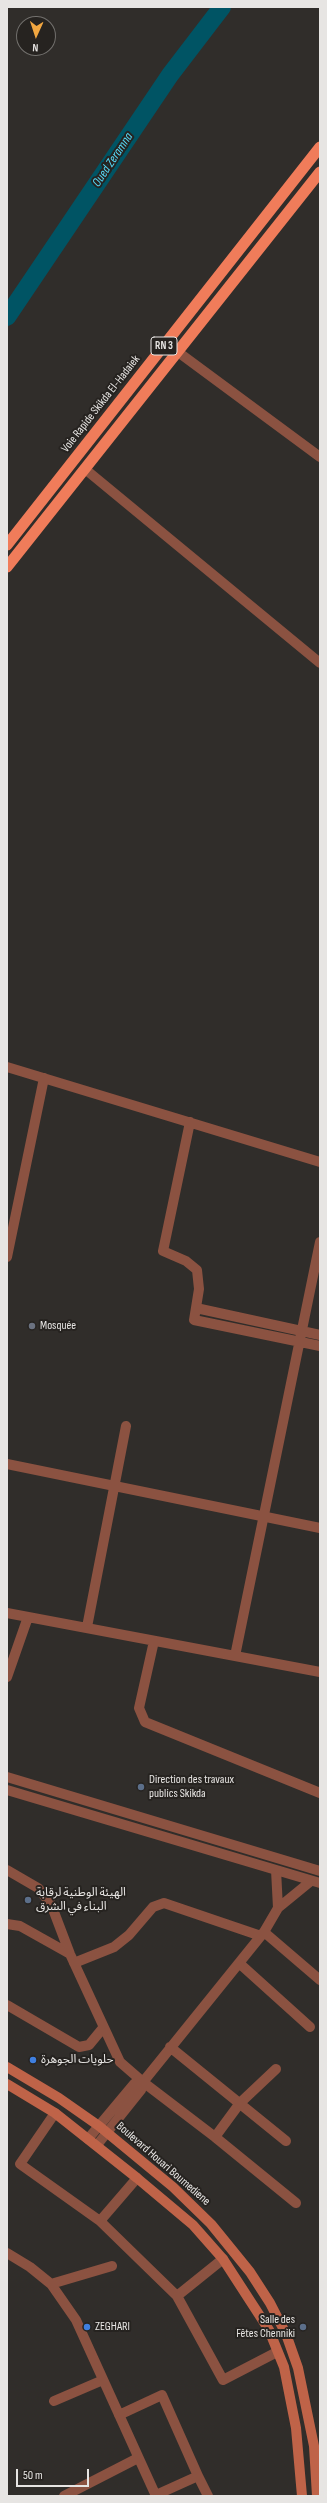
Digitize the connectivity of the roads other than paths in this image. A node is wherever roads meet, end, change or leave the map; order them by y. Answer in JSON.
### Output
{"nodes":[{"id":1,"x":320,"y":148,"type":"edge"},
{"id":2,"x":320,"y":172,"type":"edge"},
{"id":3,"x":178,"y":352,"type":"junction"},
{"id":4,"x":320,"y":457,"type":"edge"},
{"id":5,"x":85,"y":469,"type":"junction"},
{"id":6,"x":7,"y":545,"type":"edge"},
{"id":7,"x":7,"y":567,"type":"edge"},
{"id":8,"x":320,"y":663,"type":"edge"},
{"id":9,"x":7,"y":1067,"type":"edge"},
{"id":10,"x":44,"y":1078,"type":"junction"},
{"id":11,"x":190,"y":1122,"type":"junction"},
{"id":12,"x":320,"y":1162,"type":"edge"},
{"id":13,"x":320,"y":1242,"type":"edge"},
{"id":14,"x":7,"y":1257,"type":"edge"},
{"id":15,"x":196,"y":1308,"type":"junction"},
{"id":16,"x":302,"y":1331,"type":"junction"},
{"id":17,"x":320,"y":1335,"type":"edge"},
{"id":18,"x":300,"y":1342,"type":"junction"},
{"id":19,"x":320,"y":1346,"type":"edge"},
{"id":20,"x":126,"y":1426,"type":"dead end"},
{"id":21,"x":7,"y":1464,"type":"edge"},
{"id":22,"x":114,"y":1486,"type":"junction"},
{"id":23,"x":263,"y":1517,"type":"junction"},
{"id":24,"x":320,"y":1528,"type":"edge"},
{"id":25,"x":7,"y":1613,"type":"edge"},
{"id":26,"x":28,"y":1617,"type":"junction"},
{"id":27,"x":87,"y":1627,"type":"junction"},
{"id":28,"x":154,"y":1641,"type":"junction"},
{"id":29,"x":235,"y":1656,"type":"junction"},
{"id":30,"x":320,"y":1672,"type":"edge"},
{"id":31,"x":7,"y":1677,"type":"edge"},
{"id":32,"x":7,"y":1777,"type":"edge"},
{"id":33,"x":7,"y":1790,"type":"edge"},
{"id":34,"x":320,"y":1793,"type":"edge"},
{"id":35,"x":7,"y":1870,"type":"edge"},
{"id":36,"x":276,"y":1870,"type":"junction"},
{"id":37,"x":320,"y":1871,"type":"edge"},
{"id":38,"x":315,"y":1882,"type":"edge"},
{"id":39,"x":278,"y":1908,"type":"junction"},
{"id":40,"x":7,"y":1924,"type":"edge"},
{"id":41,"x":263,"y":1934,"type":"junction"},
{"id":42,"x":72,"y":1959,"type":"junction"},
{"id":43,"x":239,"y":1963,"type":"junction"},
{"id":44,"x":320,"y":1980,"type":"edge"},
{"id":45,"x":7,"y":2005,"type":"edge"},
{"id":46,"x":310,"y":2027,"type":"dead end"},
{"id":47,"x":103,"y":2028,"type":"junction"},
{"id":48,"x":170,"y":2047,"type":"junction"},
{"id":49,"x":7,"y":2067,"type":"edge"},
{"id":50,"x":276,"y":2069,"type":"dead end"},
{"id":51,"x":143,"y":2082,"type":"junction"},
{"id":52,"x":7,"y":2084,"type":"edge"},
{"id":53,"x":240,"y":2103,"type":"junction"},
{"id":54,"x":55,"y":2113,"type":"junction"},
{"id":55,"x":99,"y":2126,"type":"junction"},
{"id":56,"x":107,"y":2133,"type":"junction"},
{"id":57,"x":215,"y":2137,"type":"junction"},
{"id":58,"x":88,"y":2139,"type":"junction"},
{"id":59,"x":286,"y":2141,"type":"dead end"},
{"id":60,"x":97,"y":2145,"type":"junction"},
{"id":61,"x":137,"y":2178,"type":"junction"},
{"id":62,"x":296,"y":2203,"type":"dead end"},
{"id":63,"x":100,"y":2221,"type":"junction"},
{"id":64,"x":7,"y":2253,"type":"edge"},
{"id":65,"x":223,"y":2259,"type":"junction"},
{"id":66,"x":112,"y":2266,"type":"dead end"},
{"id":67,"x":51,"y":2284,"type":"junction"},
{"id":68,"x":177,"y":2296,"type":"junction"},
{"id":69,"x":277,"y":2352,"type":"junction"},
{"id":70,"x":103,"y":2380,"type":"junction"},
{"id":71,"x":54,"y":2401,"type":"dead end"},
{"id":72,"x":119,"y":2415,"type":"junction"},
{"id":73,"x":138,"y":2458,"type":"junction"},
{"id":74,"x":318,"y":2472,"type":"edge"},
{"id":75,"x":198,"y":2476,"type":"junction"},
{"id":76,"x":64,"y":2496,"type":"edge"},
{"id":77,"x":156,"y":2496,"type":"edge"},
{"id":78,"x":208,"y":2496,"type":"edge"},
{"id":79,"x":302,"y":2496,"type":"edge"},
{"id":80,"x":318,"y":2496,"type":"edge"}],
"edges":[{"from":1,"to":6,"type":"highway","name":"Voie Rapide Skikda El-Hadaiek","number":"RN 3"},
{"from":2,"to":3,"type":"highway","number":"RN 3"},
{"from":3,"to":4,"type":"street"},
{"from":3,"to":5,"type":"highway","number":"RN 3"},
{"from":5,"to":7,"type":"highway","number":"RN 3"},
{"from":5,"to":8,"type":"street"},
{"from":9,"to":10,"type":"street"},
{"from":10,"to":11,"type":"street"},
{"from":10,"to":14,"type":"street"},
{"from":11,"to":12,"type":"street"},
{"from":11,"to":15,"type":"street"},
{"from":13,"to":16,"type":"street"},
{"from":15,"to":16,"type":"street"},
{"from":15,"to":18,"type":"street"},
{"from":16,"to":17,"type":"street"},
{"from":16,"to":18,"type":"street"},
{"from":18,"to":19,"type":"street"},
{"from":18,"to":23,"type":"street"},
{"from":20,"to":22,"type":"street"},
{"from":21,"to":22,"type":"street"},
{"from":22,"to":23,"type":"street"},
{"from":22,"to":27,"type":"street"},
{"from":23,"to":24,"type":"street"},
{"from":23,"to":29,"type":"street"},
{"from":25,"to":26,"type":"street"},
{"from":26,"to":27,"type":"street"},
{"from":26,"to":31,"type":"street"},
{"from":27,"to":28,"type":"street"},
{"from":28,"to":29,"type":"street"},
{"from":28,"to":34,"type":"street"},
{"from":29,"to":30,"type":"street"},
{"from":32,"to":37,"type":"street"},
{"from":33,"to":36,"type":"street"},
{"from":35,"to":42,"type":"street"},
{"from":36,"to":38,"type":"street"},
{"from":36,"to":39,"type":"street"},
{"from":38,"to":39,"type":"street"},
{"from":39,"to":41,"type":"street"},
{"from":40,"to":42,"type":"street"},
{"from":41,"to":42,"type":"street"},
{"from":41,"to":43,"type":"street"},
{"from":41,"to":44,"type":"street"},
{"from":42,"to":47,"type":"street"},
{"from":43,"to":46,"type":"street"},
{"from":43,"to":48,"type":"street"},
{"from":45,"to":47,"type":"street"},
{"from":47,"to":51,"type":"street"},
{"from":48,"to":51,"type":"street"},
{"from":48,"to":53,"type":"street"},
{"from":49,"to":55,"type":"main road","name":"Boulevard Houari Boumediene"},
{"from":50,"to":53,"type":"street"},
{"from":51,"to":55,"type":"street"},
{"from":51,"to":56,"type":"street"},
{"from":51,"to":57,"type":"street"},
{"from":52,"to":54,"type":"main road"},
{"from":53,"to":57,"type":"street"},
{"from":53,"to":59,"type":"street"},
{"from":54,"to":58,"type":"main road"},
{"from":54,"to":63,"type":"street"},
{"from":55,"to":56,"type":"main road","name":"Boulevard Houari Boumediene"},
{"from":55,"to":58,"type":"street"},
{"from":56,"to":60,"type":"street"},
{"from":56,"to":74,"type":"main road","name":"Boulevard Houari Boumediene"},
{"from":57,"to":62,"type":"street"},
{"from":58,"to":60,"type":"main road"},
{"from":60,"to":61,"type":"main road"},
{"from":61,"to":63,"type":"street"},
{"from":61,"to":65,"type":"main road"},
{"from":63,"to":68,"type":"street"},
{"from":64,"to":67,"type":"street"},
{"from":65,"to":68,"type":"street"},
{"from":65,"to":69,"type":"main road"},
{"from":66,"to":67,"type":"street"},
{"from":67,"to":70,"type":"street"},
{"from":68,"to":69,"type":"street"},
{"from":69,"to":79,"type":"main road"},
{"from":70,"to":71,"type":"street"},
{"from":70,"to":72,"type":"street"},
{"from":72,"to":73,"type":"street"},
{"from":72,"to":75,"type":"street"},
{"from":73,"to":76,"type":"street"},
{"from":73,"to":77,"type":"street"},
{"from":74,"to":80,"type":"main road","name":"Boulevard Houari Boumediene"},
{"from":75,"to":77,"type":"street"},
{"from":75,"to":78,"type":"street"}]}
